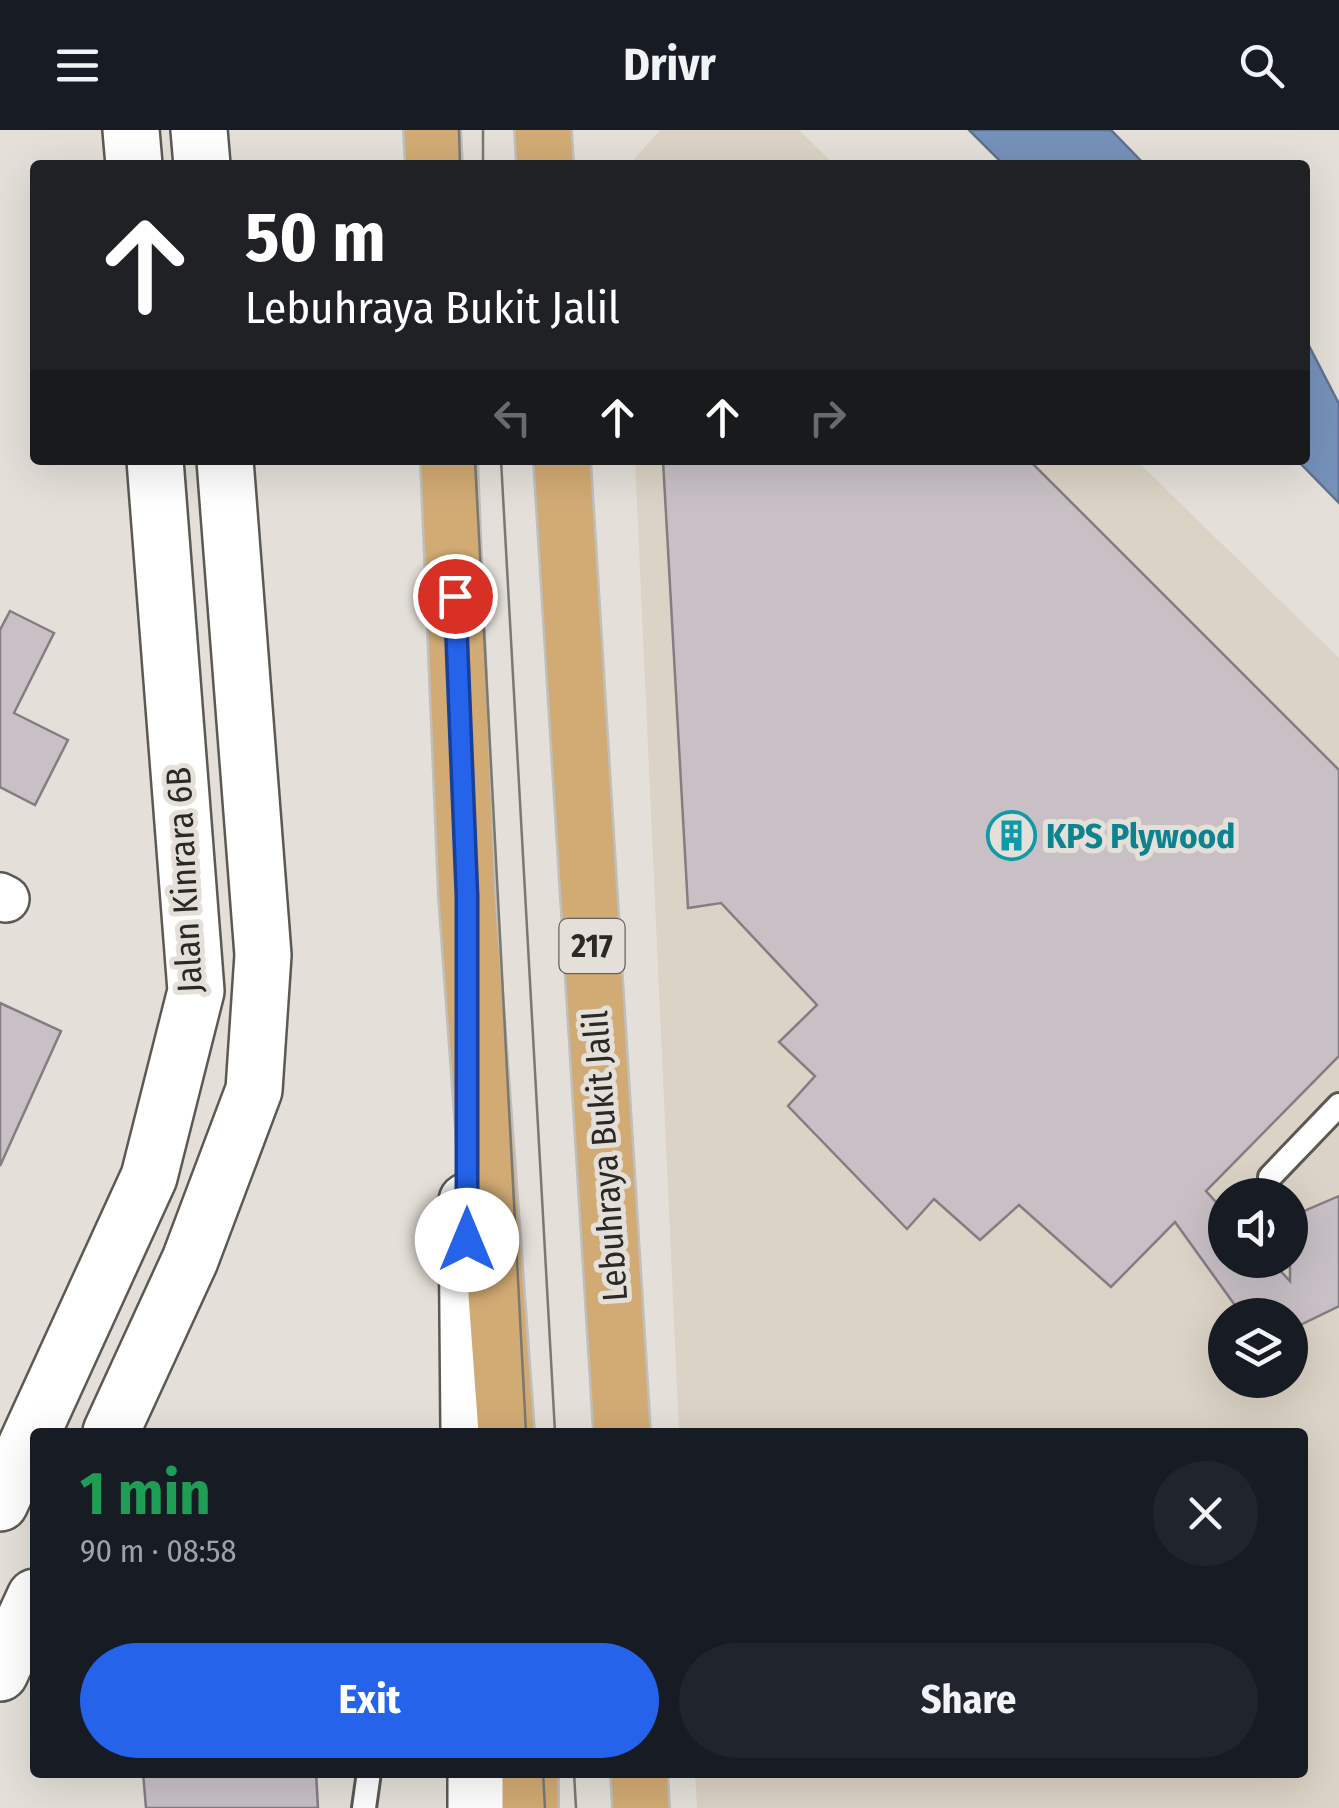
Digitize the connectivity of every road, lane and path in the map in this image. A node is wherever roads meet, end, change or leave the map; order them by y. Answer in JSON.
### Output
{"nodes":[{"id":1,"x":131,"y":130,"type":"edge"},
{"id":2,"x":199,"y":130,"type":"edge"},
{"id":3,"x":432,"y":130,"type":"edge"},
{"id":4,"x":543,"y":130,"type":"edge"},
{"id":5,"x":134,"y":160,"type":"edge"},
{"id":6,"x":202,"y":160,"type":"edge"},
{"id":7,"x":434,"y":160,"type":"edge"},
{"id":8,"x":545,"y":160,"type":"edge"},
{"id":9,"x":155,"y":465,"type":"edge"},
{"id":10,"x":224,"y":465,"type":"edge"},
{"id":11,"x":449,"y":465,"type":"edge"},
{"id":12,"x":562,"y":465,"type":"edge"},
{"id":13,"x":467,"y":896,"type":"junction"},
{"id":14,"x":1339,"y":1105,"type":"edge"},
{"id":15,"x":1270,"y":1177,"type":"dead end"},
{"id":16,"x":34,"y":1428,"type":"edge"},
{"id":17,"x":113,"y":1428,"type":"edge"},
{"id":18,"x":469,"y":1428,"type":"edge"},
{"id":19,"x":506,"y":1428,"type":"edge"},
{"id":20,"x":622,"y":1428,"type":"edge"},
{"id":21,"x":30,"y":1437,"type":"edge"},
{"id":22,"x":0,"y":1503,"type":"edge"},
{"id":23,"x":30,"y":1608,"type":"edge"},
{"id":24,"x":0,"y":1673,"type":"edge"},
{"id":25,"x":368,"y":1778,"type":"edge"},
{"id":26,"x":476,"y":1778,"type":"edge"},
{"id":27,"x":530,"y":1778,"type":"edge"},
{"id":28,"x":640,"y":1778,"type":"edge"},
{"id":29,"x":364,"y":1808,"type":"edge"},
{"id":30,"x":476,"y":1808,"type":"edge"},
{"id":31,"x":530,"y":1808,"type":"edge"},
{"id":32,"x":641,"y":1808,"type":"edge"}],
"edges":[{"from":1,"to":5,"type":"street"},
{"from":2,"to":6,"type":"street"},
{"from":3,"to":7,"type":"highway"},
{"from":4,"to":8,"type":"highway"},
{"from":9,"to":16,"type":"street","name":"Jalan Kinrara 6B"},
{"from":10,"to":17,"type":"street","name":"Jalan Kinrara 6B"},
{"from":11,"to":13,"type":"highway"},
{"from":12,"to":20,"type":"highway","name":"Lebuhraya Bukit Jalil","number":"217"},
{"from":13,"to":18,"type":"street"},
{"from":13,"to":19,"type":"highway"},
{"from":14,"to":15,"type":"lane"},
{"from":21,"to":22,"type":"street","name":"Jalan Kinrara 6B"},
{"from":23,"to":24,"type":"street"},
{"from":25,"to":29,"type":"lane"},
{"from":26,"to":30,"type":"street"},
{"from":27,"to":31,"type":"highway"},
{"from":28,"to":32,"type":"highway"}]}
